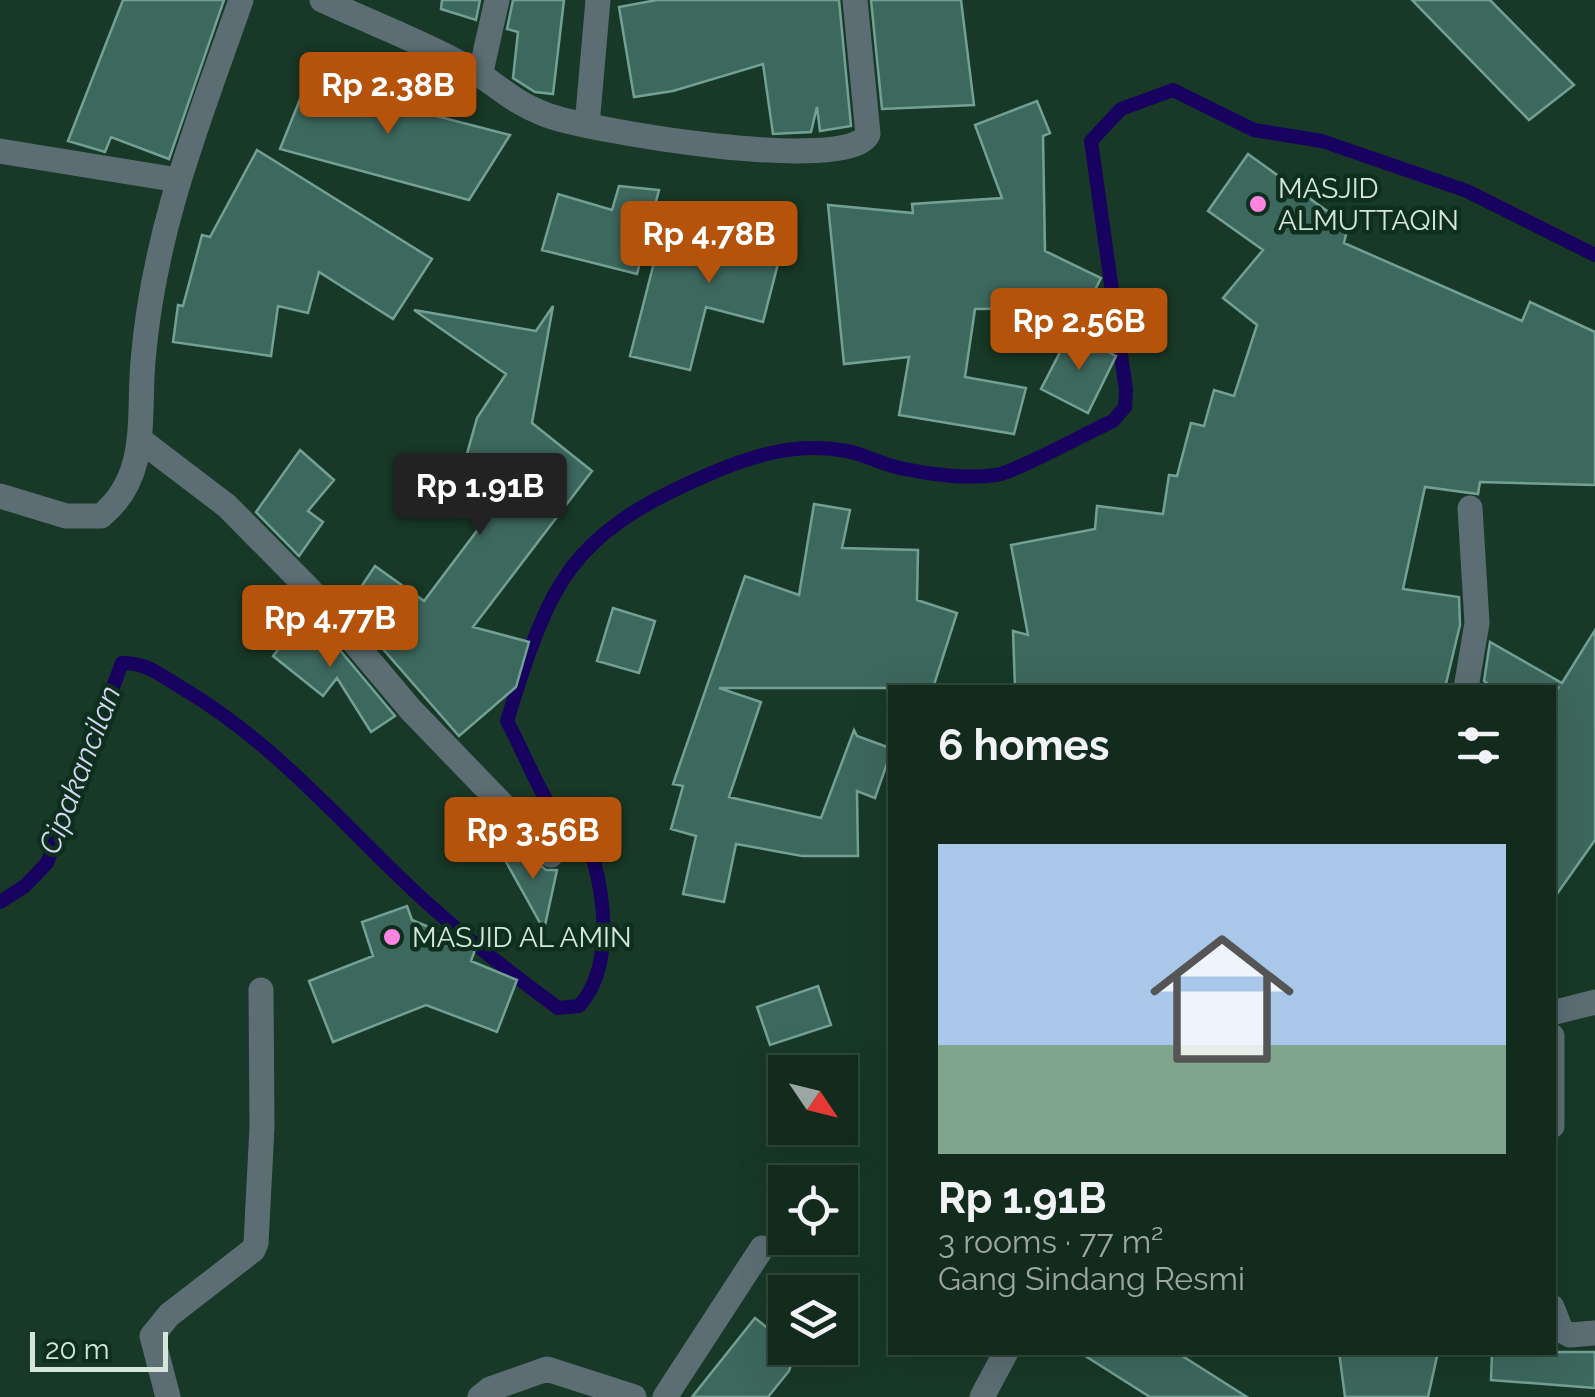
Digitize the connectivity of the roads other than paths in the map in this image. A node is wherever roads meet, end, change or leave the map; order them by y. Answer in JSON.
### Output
{"nodes":[{"id":1,"x":240,"y":0,"type":"edge"},
{"id":2,"x":322,"y":0,"type":"edge"},
{"id":3,"x":497,"y":0,"type":"edge"},
{"id":4,"x":598,"y":0,"type":"edge"},
{"id":5,"x":855,"y":0,"type":"edge"},
{"id":6,"x":480,"y":76,"type":"junction"},
{"id":7,"x":587,"y":124,"type":"junction"},
{"id":8,"x":0,"y":151,"type":"edge"},
{"id":9,"x":178,"y":180,"type":"junction"},
{"id":10,"x":140,"y":439,"type":"junction"},
{"id":11,"x":0,"y":496,"type":"edge"},
{"id":12,"x":1470,"y":508,"type":"dead end"},
{"id":13,"x":1467,"y":685,"type":"edge"},
{"id":14,"x":552,"y":855,"type":"dead end"},
{"id":15,"x":261,"y":990,"type":"dead end"},
{"id":16,"x":1595,"y":1002,"type":"edge"},
{"id":17,"x":1556,"y":1012,"type":"edge"},
{"id":18,"x":762,"y":1248,"type":"dead end"},
{"id":19,"x":1556,"y":1318,"type":"edge"},
{"id":20,"x":1595,"y":1333,"type":"edge"},
{"id":21,"x":1004,"y":1355,"type":"edge"},
{"id":22,"x":168,"y":1397,"type":"edge"},
{"id":23,"x":480,"y":1397,"type":"edge"},
{"id":24,"x":634,"y":1397,"type":"edge"},
{"id":25,"x":665,"y":1397,"type":"edge"},
{"id":26,"x":982,"y":1397,"type":"edge"}],
"edges":[{"from":1,"to":9,"type":"street"},
{"from":2,"to":6,"type":"street"},
{"from":3,"to":6,"type":"street"},
{"from":4,"to":7,"type":"street"},
{"from":5,"to":7,"type":"street"},
{"from":6,"to":7,"type":"street"},
{"from":8,"to":9,"type":"street"},
{"from":9,"to":10,"type":"street"},
{"from":10,"to":11,"type":"street"},
{"from":10,"to":14,"type":"street"},
{"from":12,"to":13,"type":"street"},
{"from":15,"to":22,"type":"street"},
{"from":16,"to":17,"type":"street"},
{"from":18,"to":25,"type":"street"},
{"from":19,"to":20,"type":"street"},
{"from":21,"to":26,"type":"street"},
{"from":23,"to":24,"type":"street"}]}
